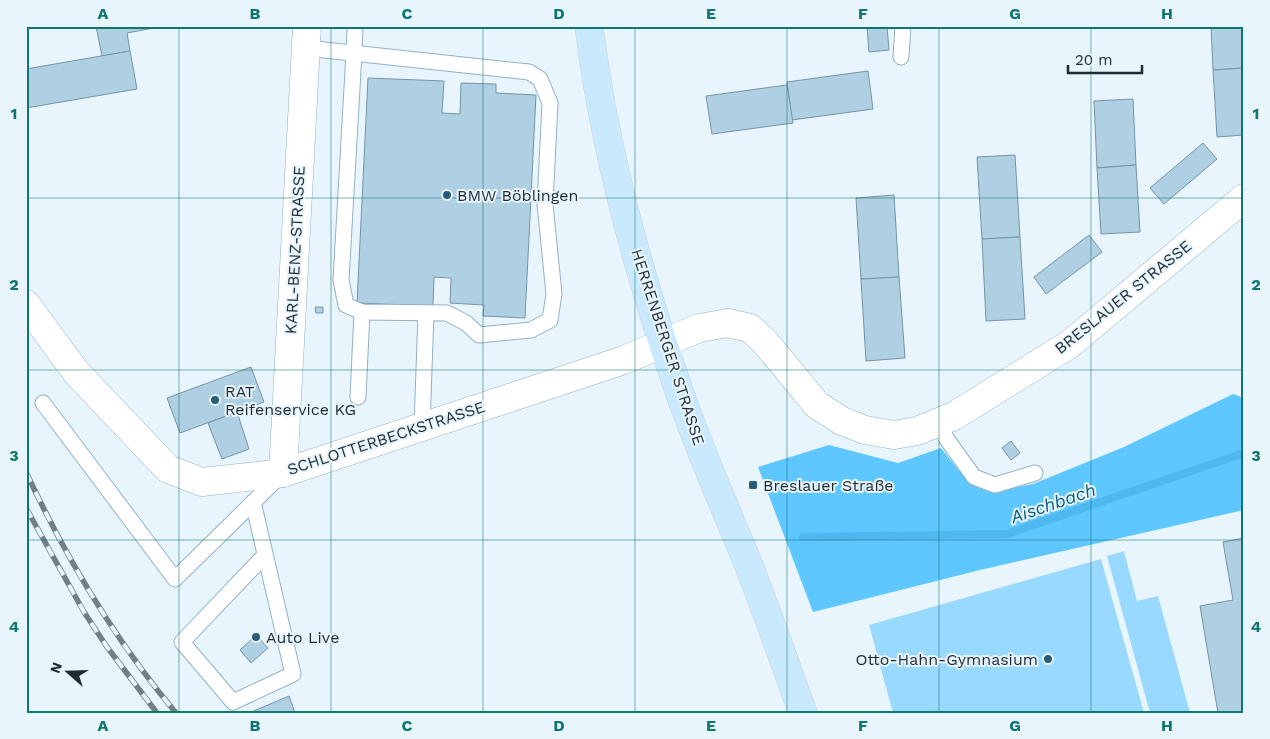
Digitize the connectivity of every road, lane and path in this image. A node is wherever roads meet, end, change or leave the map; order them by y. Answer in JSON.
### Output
{"nodes":[{"id":1,"x":355,"y":26,"type":"edge"},
{"id":2,"x":589,"y":26,"type":"edge"},
{"id":3,"x":903,"y":26,"type":"edge"},
{"id":4,"x":307,"y":37,"type":"edge"},
{"id":5,"x":354,"y":53,"type":"junction"},
{"id":6,"x":901,"y":57,"type":"dead end"},
{"id":7,"x":1244,"y":198,"type":"edge"},
{"id":8,"x":26,"y":304,"type":"edge"},
{"id":9,"x":362,"y":312,"type":"junction"},
{"id":10,"x":426,"y":313,"type":"junction"},
{"id":11,"x":664,"y":344,"type":"junction"},
{"id":12,"x":358,"y":397,"type":"dead end"},
{"id":13,"x":43,"y":403,"type":"dead end"},
{"id":14,"x":939,"y":423,"type":"junction"},
{"id":15,"x":422,"y":426,"type":"junction"},
{"id":16,"x":283,"y":473,"type":"junction"},
{"id":17,"x":1035,"y":473,"type":"dead end"},
{"id":18,"x":253,"y":502,"type":"junction"},
{"id":19,"x":265,"y":555,"type":"junction"},
{"id":20,"x":803,"y":713,"type":"edge"}],
"edges":[{"from":1,"to":5,"type":"lane"},
{"from":2,"to":11,"type":"main road","name":"HERRENBERGER STRASSE"},
{"from":3,"to":6,"type":"lane"},
{"from":4,"to":5,"type":"lane"},
{"from":4,"to":16,"type":"street","name":"KARL-BENZ-STRASSE"},
{"from":5,"to":9,"type":"lane"},
{"from":5,"to":10,"type":"lane"},
{"from":7,"to":14,"type":"street","name":"BRESLAUER STRASSE"},
{"from":8,"to":16,"type":"street","name":"SCHLOTTERBECKSTRASSE"},
{"from":9,"to":10,"type":"lane"},
{"from":9,"to":12,"type":"lane"},
{"from":10,"to":15,"type":"lane"},
{"from":11,"to":14,"type":"street","name":"BRESLAUER STRASSE"},
{"from":11,"to":15,"type":"street","name":"SCHLOTTERBECKSTRASSE"},
{"from":11,"to":20,"type":"main road","name":"HERRENBERGER STRASSE"},
{"from":13,"to":18,"type":"lane"},
{"from":14,"to":17,"type":"lane"},
{"from":15,"to":16,"type":"street","name":"SCHLOTTERBECKSTRASSE"},
{"from":16,"to":18,"type":"lane"},
{"from":18,"to":19,"type":"lane"},
{"from":19,"to":19,"type":"lane"}]}
